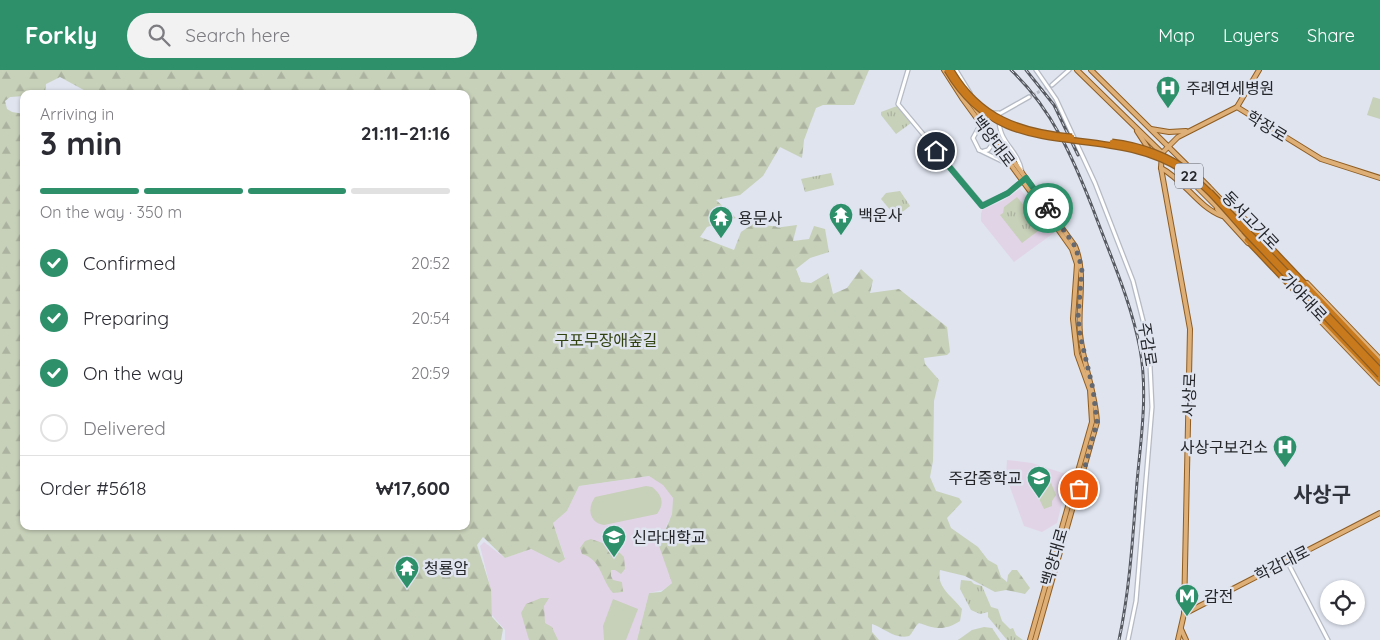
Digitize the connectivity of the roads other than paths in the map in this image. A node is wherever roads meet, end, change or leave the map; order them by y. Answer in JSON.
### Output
{"nodes":[{"id":1,"x":908,"y":70,"type":"edge"},
{"id":2,"x":950,"y":70,"type":"edge"},
{"id":3,"x":1036,"y":70,"type":"edge"},
{"id":4,"x":1069,"y":70,"type":"edge"},
{"id":5,"x":1077,"y":70,"type":"edge"},
{"id":6,"x":1091,"y":70,"type":"edge"},
{"id":7,"x":1259,"y":70,"type":"edge"},
{"id":8,"x":1052,"y":85,"type":"tunnel mouth"},
{"id":9,"x":1029,"y":97,"type":"tunnel mouth"},
{"id":10,"x":1237,"y":107,"type":"junction"},
{"id":11,"x":999,"y":114,"type":"junction"},
{"id":12,"x":988,"y":121,"type":"tunnel mouth"},
{"id":13,"x":1133,"y":125,"type":"junction"},
{"id":14,"x":978,"y":128,"type":"dead end"},
{"id":15,"x":1149,"y":128,"type":"junction"},
{"id":16,"x":1188,"y":131,"type":"junction"},
{"id":17,"x":1174,"y":140,"type":"junction"},
{"id":18,"x":994,"y":142,"type":"junction"},
{"id":19,"x":1167,"y":146,"type":"junction"},
{"id":20,"x":979,"y":150,"type":"junction"},
{"id":21,"x":1162,"y":153,"type":"junction"},
{"id":22,"x":1176,"y":154,"type":"junction"},
{"id":23,"x":1014,"y":167,"type":"junction"},
{"id":24,"x":1161,"y":168,"type":"junction"},
{"id":25,"x":1023,"y":173,"type":"junction"},
{"id":26,"x":1380,"y":178,"type":"edge"},
{"id":27,"x":1025,"y":179,"type":"junction"},
{"id":28,"x":1209,"y":187,"type":"junction"},
{"id":29,"x":1205,"y":194,"type":"junction"},
{"id":30,"x":1223,"y":216,"type":"junction"},
{"id":31,"x":1380,"y":365,"type":"edge"},
{"id":32,"x":1379,"y":378,"type":"edge"},
{"id":33,"x":1380,"y":513,"type":"edge"},
{"id":34,"x":1287,"y":561,"type":"junction"},
{"id":35,"x":1184,"y":614,"type":"junction"},
{"id":36,"x":1181,"y":629,"type":"junction"},
{"id":37,"x":1030,"y":640,"type":"edge"},
{"id":38,"x":1035,"y":640,"type":"edge"},
{"id":39,"x":1128,"y":640,"type":"edge"},
{"id":40,"x":1178,"y":640,"type":"edge"},
{"id":41,"x":1186,"y":640,"type":"edge"},
{"id":42,"x":1328,"y":640,"type":"edge"}],
"edges":[{"from":1,"to":27,"type":"street"},
{"from":2,"to":11,"type":"street"},
{"from":2,"to":18,"type":"main road","name":"백양대로"},
{"from":2,"to":25,"type":"main road","name":"백양대로"},
{"from":2,"to":31,"type":"highway","name":"동서고가로","number":"22","bridge":true},
{"from":2,"to":32,"type":"highway","name":"동서고가로","number":"22","bridge":true},
{"from":3,"to":39,"type":"street","name":"주감로"},
{"from":4,"to":8,"type":"street"},
{"from":5,"to":13,"type":"main road","name":"가야대로"},
{"from":6,"to":15,"type":"main road","name":"가야대로"},
{"from":7,"to":10,"type":"main road"},
{"from":9,"to":11,"type":"street"},
{"from":10,"to":16,"type":"main road","name":"학장로"},
{"from":10,"to":26,"type":"main road","name":"학장로"},
{"from":11,"to":12,"type":"street"},
{"from":11,"to":25,"type":"street"},
{"from":13,"to":21,"type":"main road","name":"가야대로"},
{"from":13,"to":24,"type":"main road"},
{"from":14,"to":20,"type":"street"},
{"from":15,"to":16,"type":"main road"},
{"from":15,"to":19,"type":"main road","name":"가야대로"},
{"from":16,"to":17,"type":"main road","name":"학장로"},
{"from":17,"to":19,"type":"main road","name":"학장로"},
{"from":17,"to":22,"type":"main road"},
{"from":18,"to":20,"type":"street"},
{"from":18,"to":23,"type":"main road","name":"백양대로"},
{"from":19,"to":21,"type":"main road","name":"학장로"},
{"from":19,"to":22,"type":"main road","name":"가야대로"},
{"from":20,"to":23,"type":"street"},
{"from":21,"to":24,"type":"main road","name":"사상로"},
{"from":21,"to":29,"type":"main road","name":"가야대로"},
{"from":22,"to":28,"type":"main road","name":"가야대로"},
{"from":23,"to":27,"type":"main road","name":"백양대로"},
{"from":24,"to":30,"type":"main road"},
{"from":24,"to":35,"type":"main road","name":"사상로"},
{"from":25,"to":27,"type":"main road","name":"백양대로"},
{"from":27,"to":37,"type":"main road","name":"백양대로"},
{"from":27,"to":38,"type":"main road","name":"백양대로"},
{"from":28,"to":31,"type":"main road","name":"가야대로"},
{"from":28,"to":31,"type":"main road"},
{"from":29,"to":30,"type":"main road"},
{"from":29,"to":32,"type":"main road","name":"가야대로"},
{"from":30,"to":32,"type":"main road"},
{"from":33,"to":34,"type":"main road","name":"학감대로"},
{"from":34,"to":35,"type":"main road","name":"학감대로"},
{"from":34,"to":42,"type":"street"},
{"from":35,"to":36,"type":"main road","name":"사상로"},
{"from":36,"to":40,"type":"main road","name":"사상로"},
{"from":36,"to":41,"type":"main road"}]}
